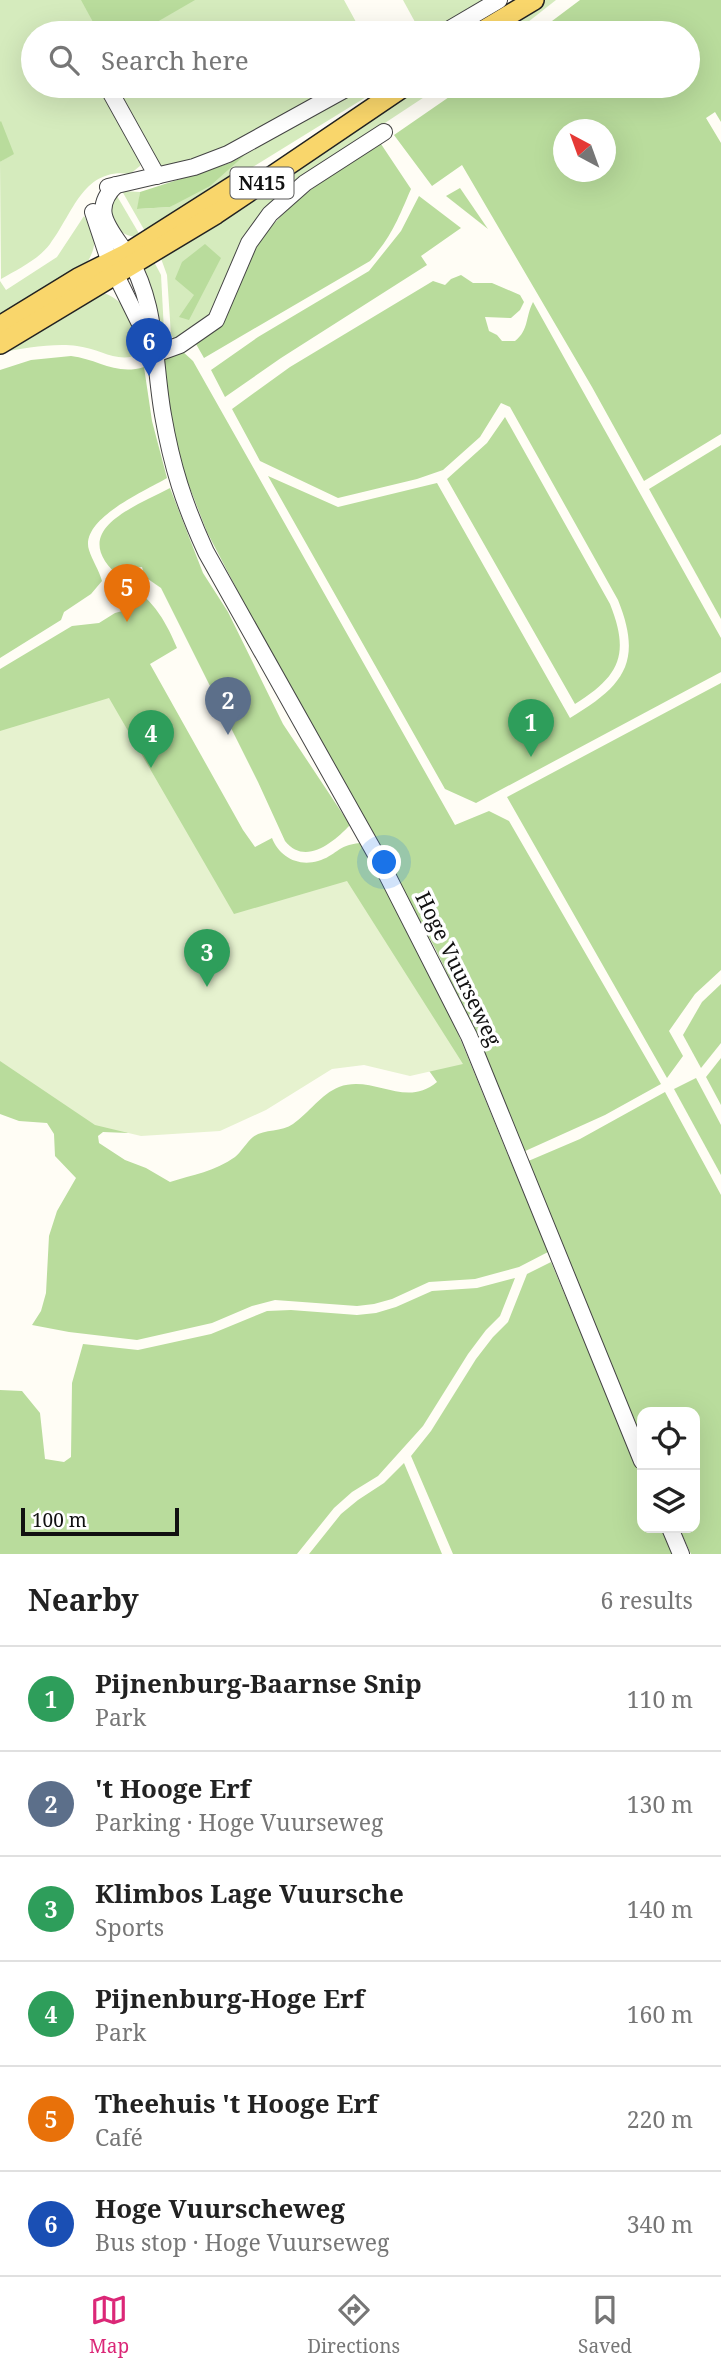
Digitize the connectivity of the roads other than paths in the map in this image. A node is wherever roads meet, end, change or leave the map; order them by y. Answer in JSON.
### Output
{"nodes":[{"id":1,"x":499,"y":0,"type":"edge"},
{"id":2,"x":534,"y":0,"type":"edge"},
{"id":3,"x":463,"y":21,"type":"edge"},
{"id":4,"x":500,"y":21,"type":"edge"},
{"id":5,"x":114,"y":98,"type":"edge"},
{"id":6,"x":329,"y":98,"type":"edge"},
{"id":7,"x":371,"y":98,"type":"edge"},
{"id":8,"x":387,"y":98,"type":"edge"},
{"id":9,"x":384,"y":132,"type":"dead end"},
{"id":10,"x":157,"y":176,"type":"junction"},
{"id":11,"x":121,"y":264,"type":"junction"},
{"id":12,"x":0,"y":326,"type":"edge"},
{"id":13,"x":0,"y":344,"type":"edge"},
{"id":14,"x":155,"y":354,"type":"junction"},
{"id":15,"x":637,"y":1449,"type":"edge"},
{"id":16,"x":672,"y":1533,"type":"edge"},
{"id":17,"x":681,"y":1554,"type":"edge"}],
"edges":[{"from":1,"to":3,"type":"street"},
{"from":2,"to":4,"type":"main road"},
{"from":5,"to":10,"type":"street"},
{"from":6,"to":10,"type":"street"},
{"from":7,"to":11,"type":"main road","number":"N415"},
{"from":8,"to":11,"type":"main road","number":"N415"},
{"from":9,"to":14,"type":"street"},
{"from":10,"to":11,"type":"street","name":"Hoge Vuurseweg"},
{"from":11,"to":12,"type":"main road","number":"N415"},
{"from":11,"to":13,"type":"main road","number":"N415"},
{"from":11,"to":14,"type":"street","name":"Hoge Vuurseweg"},
{"from":14,"to":15,"type":"street","name":"Hoge Vuurseweg"},
{"from":16,"to":17,"type":"street"}]}
